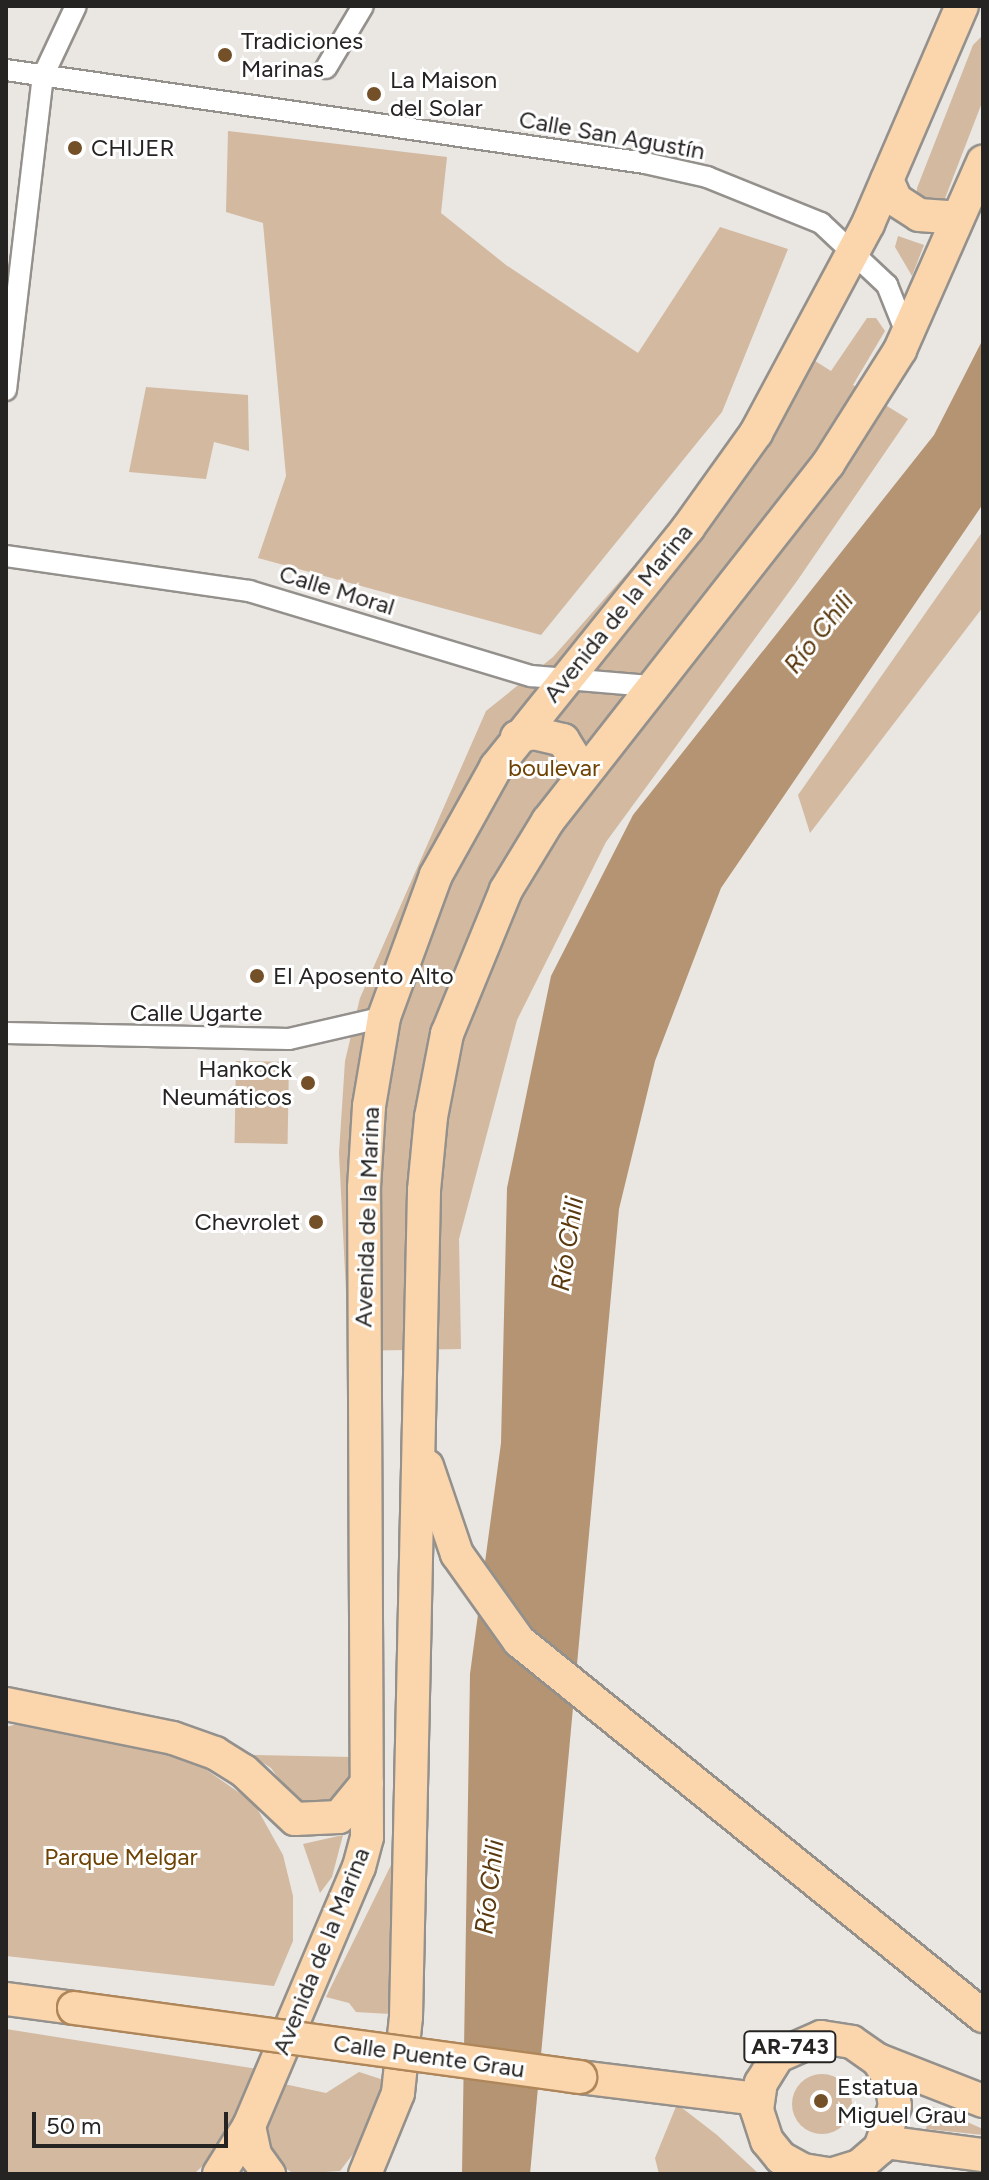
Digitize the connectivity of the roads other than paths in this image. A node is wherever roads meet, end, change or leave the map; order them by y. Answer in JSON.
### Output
{"nodes":[{"id":1,"x":76,"y":6,"type":"edge"},
{"id":2,"x":363,"y":6,"type":"edge"},
{"id":3,"x":967,"y":12,"type":"edge"},
{"id":4,"x":326,"y":68,"type":"dead end"},
{"id":5,"x":6,"y":70,"type":"edge"},
{"id":6,"x":43,"y":76,"type":"junction"},
{"id":7,"x":983,"y":162,"type":"edge"},
{"id":8,"x":887,"y":180,"type":"junction"},
{"id":9,"x":958,"y":218,"type":"junction"},
{"id":10,"x":854,"y":251,"type":"junction"},
{"id":11,"x":907,"y":335,"type":"junction"},
{"id":12,"x":6,"y":390,"type":"edge"},
{"id":13,"x":6,"y":556,"type":"edge"},
{"id":14,"x":562,"y":681,"type":"junction"},
{"id":15,"x":650,"y":686,"type":"junction"},
{"id":16,"x":517,"y":737,"type":"junction"},
{"id":17,"x":580,"y":778,"type":"junction"},
{"id":18,"x":384,"y":1017,"type":"junction"},
{"id":19,"x":6,"y":1033,"type":"edge"},
{"id":20,"x":420,"y":1401,"type":"junction"},
{"id":21,"x":6,"y":1704,"type":"edge"},
{"id":22,"x":367,"y":1783,"type":"junction"},
{"id":23,"x":6,"y":1999,"type":"edge"},
{"id":24,"x":983,"y":2016,"type":"edge"},
{"id":25,"x":878,"y":2060,"type":"junction"},
{"id":26,"x":757,"y":2099,"type":"junction"},
{"id":27,"x":983,"y":2101,"type":"edge"},
{"id":28,"x":249,"y":2126,"type":"junction"},
{"id":29,"x":884,"y":2142,"type":"junction"},
{"id":30,"x":983,"y":2155,"type":"edge"},
{"id":31,"x":219,"y":2174,"type":"edge"},
{"id":32,"x":269,"y":2174,"type":"edge"},
{"id":33,"x":365,"y":2174,"type":"edge"},
{"id":34,"x":830,"y":2174,"type":"edge"}],
"edges":[{"from":1,"to":6,"type":"street"},
{"from":2,"to":4,"type":"street"},
{"from":3,"to":8,"type":"main road","name":"Avenida de la Marina"},
{"from":5,"to":6,"type":"street","name":"Calle San Agustín"},
{"from":6,"to":10,"type":"street","name":"Calle San Agustín"},
{"from":6,"to":12,"type":"street"},
{"from":7,"to":9,"type":"main road","name":"Avenida de la Marina"},
{"from":8,"to":9,"type":"main road"},
{"from":8,"to":10,"type":"main road","name":"Avenida de la Marina"},
{"from":9,"to":11,"type":"main road","name":"Avenida de la Marina"},
{"from":10,"to":11,"type":"street","name":"Calle San Agustín"},
{"from":10,"to":14,"type":"main road","name":"Avenida de la Marina"},
{"from":11,"to":15,"type":"main road","name":"Avenida de la Marina"},
{"from":13,"to":14,"type":"street","name":"Calle Moral"},
{"from":14,"to":15,"type":"street","name":"Calle Moral"},
{"from":14,"to":16,"type":"main road","name":"Avenida de la Marina"},
{"from":15,"to":17,"type":"main road","name":"Avenida de la Marina"},
{"from":16,"to":17,"type":"main road"},
{"from":16,"to":18,"type":"main road","name":"Avenida de la Marina"},
{"from":17,"to":20,"type":"main road","name":"Avenida de la Marina"},
{"from":18,"to":19,"type":"street","name":"Calle Ugarte"},
{"from":18,"to":22,"type":"main road","name":"Avenida de la Marina"},
{"from":20,"to":24,"type":"main road"},
{"from":20,"to":33,"type":"main road","name":"Avenida de la Marina"},
{"from":21,"to":22,"type":"main road"},
{"from":22,"to":28,"type":"main road","name":"Avenida de la Marina"},
{"from":23,"to":26,"type":"main road","name":"Calle Puente Grau","bridge":true},
{"from":25,"to":26,"type":"main road","number":"AR-743"},
{"from":25,"to":27,"type":"main road","number":"AR-743"},
{"from":25,"to":29,"type":"main road"},
{"from":26,"to":34,"type":"main road","number":"AR-743"},
{"from":28,"to":31,"type":"main road","name":"Avenida de la Marina"},
{"from":28,"to":32,"type":"main road"},
{"from":29,"to":30,"type":"main road"},
{"from":29,"to":34,"type":"main road","number":"AR-743"}]}
